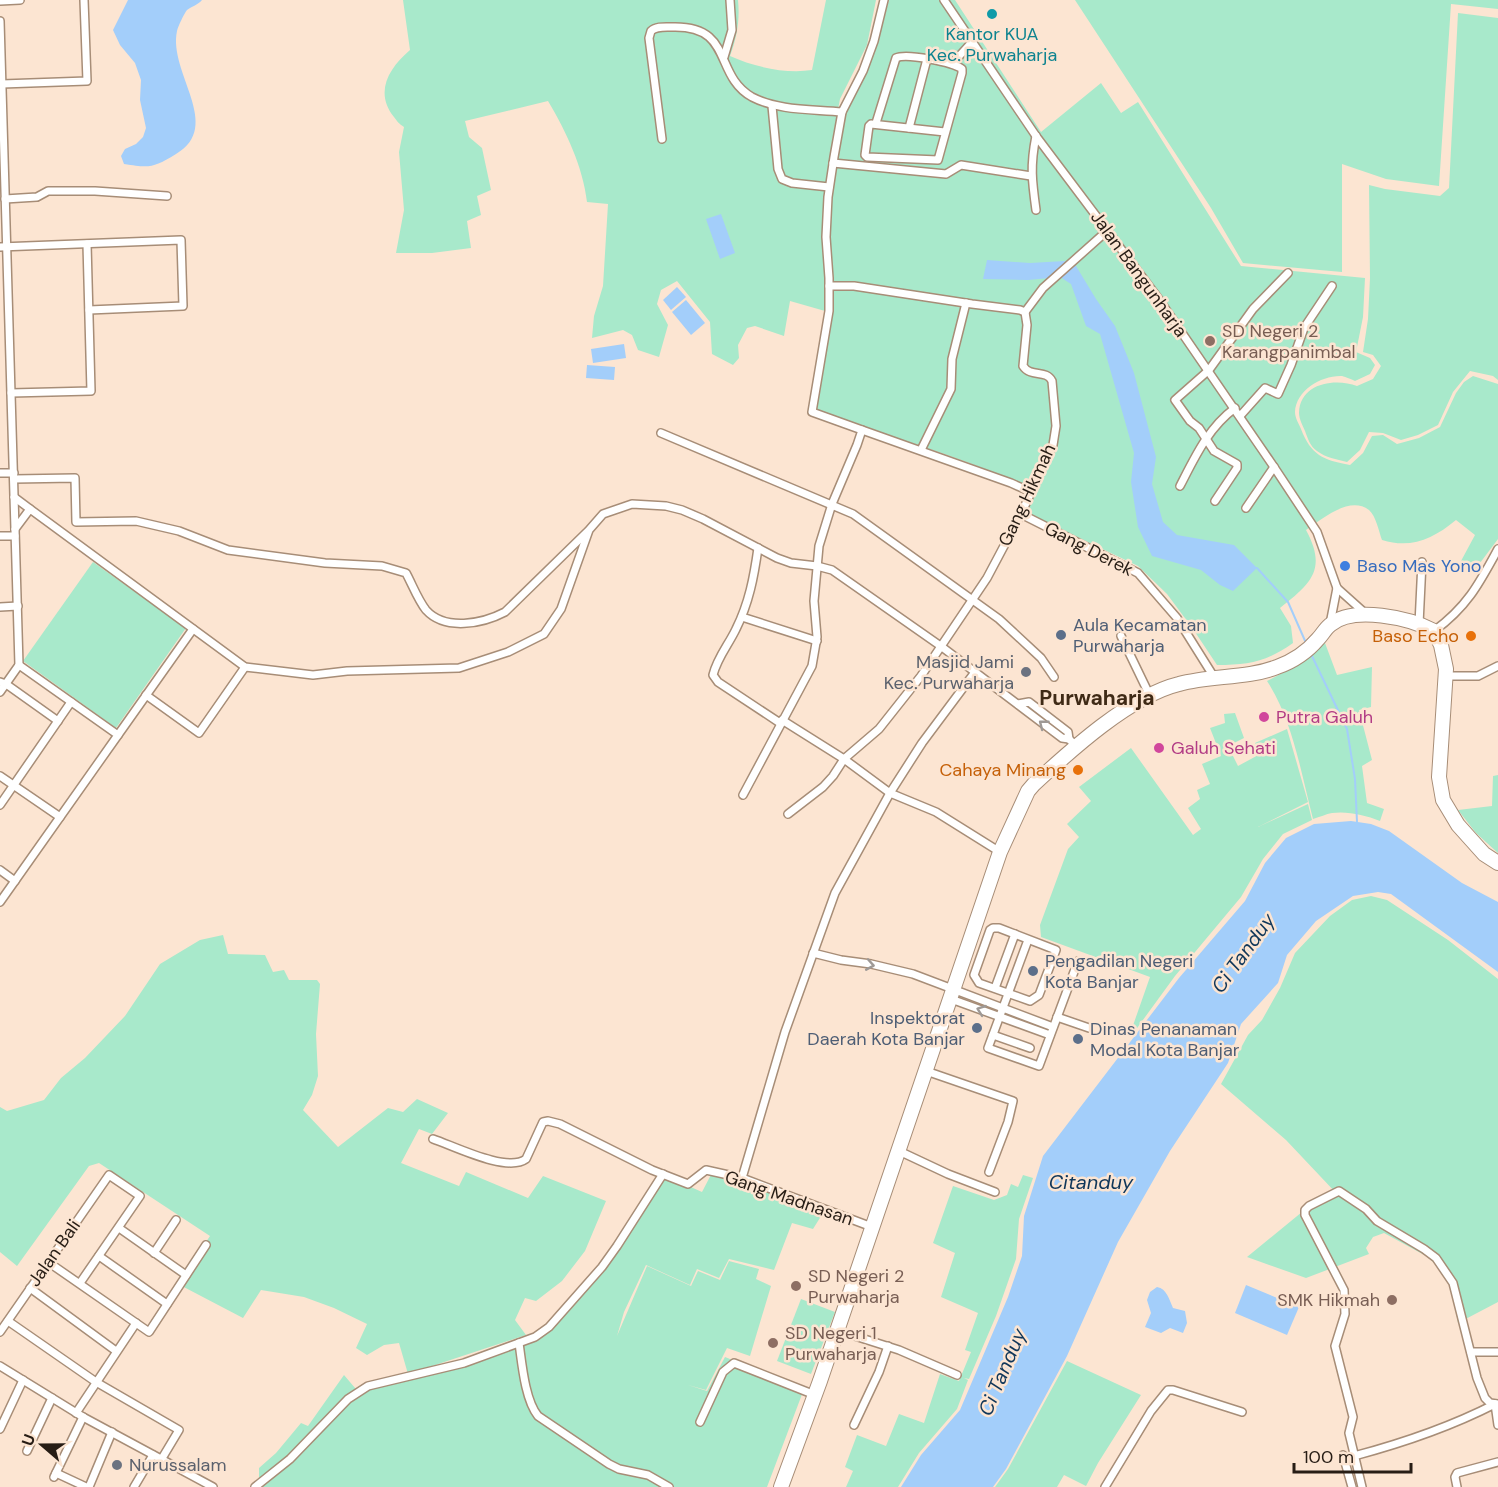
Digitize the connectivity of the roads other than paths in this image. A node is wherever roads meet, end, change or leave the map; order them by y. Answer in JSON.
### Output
{"nodes":[{"id":1,"x":20,"y":0,"type":"edge"},
{"id":2,"x":84,"y":0,"type":"edge"},
{"id":3,"x":730,"y":0,"type":"edge"},
{"id":4,"x":884,"y":0,"type":"edge"},
{"id":5,"x":945,"y":0,"type":"edge"},
{"id":6,"x":0,"y":1,"type":"edge"},
{"id":7,"x":0,"y":21,"type":"edge"},
{"id":8,"x":972,"y":42,"type":"junction"},
{"id":9,"x":724,"y":57,"type":"junction"},
{"id":10,"x":927,"y":60,"type":"junction"},
{"id":11,"x":951,"y":64,"type":"junction"},
{"id":12,"x":2,"y":84,"type":"junction"},
{"id":13,"x":772,"y":106,"type":"junction"},
{"id":14,"x":842,"y":112,"type":"junction"},
{"id":15,"x":1,"y":119,"type":"edge"},
{"id":16,"x":876,"y":123,"type":"junction"},
{"id":17,"x":909,"y":128,"type":"junction"},
{"id":18,"x":945,"y":132,"type":"junction"},
{"id":19,"x":1036,"y":136,"type":"junction"},
{"id":20,"x":662,"y":139,"type":"dead end"},
{"id":21,"x":833,"y":163,"type":"junction"},
{"id":22,"x":1031,"y":176,"type":"junction"},
{"id":23,"x":830,"y":187,"type":"junction"},
{"id":24,"x":167,"y":196,"type":"dead end"},
{"id":25,"x":5,"y":199,"type":"junction"},
{"id":26,"x":1036,"y":210,"type":"dead end"},
{"id":27,"x":1108,"y":230,"type":"junction"},
{"id":28,"x":87,"y":244,"type":"junction"},
{"id":29,"x":3,"y":247,"type":"edge"},
{"id":30,"x":1288,"y":273,"type":"dead end"},
{"id":31,"x":829,"y":286,"type":"junction"},
{"id":32,"x":1332,"y":286,"type":"dead end"},
{"id":33,"x":966,"y":303,"type":"junction"},
{"id":34,"x":89,"y":310,"type":"junction"},
{"id":35,"x":1025,"y":312,"type":"junction"},
{"id":36,"x":1209,"y":370,"type":"junction"},
{"id":37,"x":11,"y":393,"type":"junction"},
{"id":38,"x":1235,"y":408,"type":"junction"},
{"id":39,"x":1240,"y":416,"type":"junction"},
{"id":40,"x":862,"y":430,"type":"junction"},
{"id":41,"x":661,"y":433,"type":"dead end"},
{"id":42,"x":1206,"y":438,"type":"junction"},
{"id":43,"x":921,"y":450,"type":"junction"},
{"id":44,"x":1274,"y":467,"type":"junction"},
{"id":45,"x":0,"y":473,"type":"edge"},
{"id":46,"x":14,"y":476,"type":"junction"},
{"id":47,"x":1180,"y":486,"type":"dead end"},
{"id":48,"x":1031,"y":492,"type":"junction"},
{"id":49,"x":14,"y":497,"type":"junction"},
{"id":50,"x":1215,"y":501,"type":"dead end"},
{"id":51,"x":832,"y":504,"type":"junction"},
{"id":52,"x":1246,"y":508,"type":"dead end"},
{"id":53,"x":30,"y":509,"type":"junction"},
{"id":54,"x":1021,"y":514,"type":"junction"},
{"id":55,"x":589,"y":530,"type":"junction"},
{"id":56,"x":15,"y":532,"type":"junction"},
{"id":57,"x":0,"y":536,"type":"edge"},
{"id":58,"x":758,"y":548,"type":"junction"},
{"id":59,"x":1498,"y":549,"type":"edge"},
{"id":60,"x":1495,"y":560,"type":"edge"},
{"id":61,"x":1422,"y":562,"type":"dead end"},
{"id":62,"x":818,"y":566,"type":"junction"},
{"id":63,"x":1337,"y":588,"type":"junction"},
{"id":64,"x":973,"y":599,"type":"junction"},
{"id":65,"x":18,"y":606,"type":"junction"},
{"id":66,"x":0,"y":607,"type":"edge"},
{"id":67,"x":1368,"y":615,"type":"junction"},
{"id":68,"x":742,"y":617,"type":"junction"},
{"id":69,"x":1419,"y":624,"type":"junction"},
{"id":70,"x":1330,"y":625,"type":"junction"},
{"id":71,"x":193,"y":629,"type":"junction"},
{"id":72,"x":1434,"y":632,"type":"junction"},
{"id":73,"x":1121,"y":636,"type":"dead end"},
{"id":74,"x":817,"y":641,"type":"junction"},
{"id":75,"x":942,"y":647,"type":"junction"},
{"id":76,"x":19,"y":665,"type":"junction"},
{"id":77,"x":1498,"y":666,"type":"edge"},
{"id":78,"x":245,"y":667,"type":"junction"},
{"id":79,"x":975,"y":672,"type":"junction"},
{"id":80,"x":1445,"y":676,"type":"junction"},
{"id":81,"x":1054,"y":677,"type":"dead end"},
{"id":82,"x":1214,"y":677,"type":"junction"},
{"id":83,"x":3,"y":683,"type":"edge"},
{"id":84,"x":0,"y":692,"type":"edge"},
{"id":85,"x":146,"y":695,"type":"junction"},
{"id":86,"x":1150,"y":696,"type":"junction"},
{"id":87,"x":71,"y":702,"type":"junction"},
{"id":88,"x":58,"y":721,"type":"junction"},
{"id":89,"x":781,"y":722,"type":"junction"},
{"id":90,"x":118,"y":735,"type":"junction"},
{"id":91,"x":1073,"y":743,"type":"junction"},
{"id":92,"x":844,"y":759,"type":"junction"},
{"id":93,"x":0,"y":776,"type":"edge"},
{"id":94,"x":14,"y":785,"type":"junction"},
{"id":95,"x":890,"y":793,"type":"junction"},
{"id":96,"x":743,"y":795,"type":"dead end"},
{"id":97,"x":0,"y":805,"type":"edge"},
{"id":98,"x":788,"y":814,"type":"dead end"},
{"id":99,"x":60,"y":817,"type":"junction"},
{"id":100,"x":1000,"y":852,"type":"junction"},
{"id":101,"x":1498,"y":863,"type":"edge"},
{"id":102,"x":0,"y":870,"type":"edge"},
{"id":103,"x":15,"y":881,"type":"junction"},
{"id":104,"x":0,"y":902,"type":"edge"},
{"id":105,"x":1015,"y":934,"type":"junction"},
{"id":106,"x":1028,"y":940,"type":"junction"},
{"id":107,"x":813,"y":953,"type":"junction"},
{"id":108,"x":1078,"y":961,"type":"dead end"},
{"id":109,"x":994,"y":988,"type":"junction"},
{"id":110,"x":1008,"y":992,"type":"junction"},
{"id":111,"x":952,"y":994,"type":"junction"},
{"id":112,"x":1002,"y":1008,"type":"junction"},
{"id":113,"x":999,"y":1017,"type":"junction"},
{"id":114,"x":1057,"y":1017,"type":"junction"},
{"id":115,"x":1053,"y":1027,"type":"junction"},
{"id":116,"x":1089,"y":1028,"type":"dead end"},
{"id":117,"x":993,"y":1035,"type":"junction"},
{"id":118,"x":1050,"y":1035,"type":"junction"},
{"id":119,"x":1030,"y":1048,"type":"dead end"},
{"id":120,"x":926,"y":1071,"type":"junction"},
{"id":121,"x":433,"y":1139,"type":"dead end"},
{"id":122,"x":899,"y":1151,"type":"junction"},
{"id":123,"x":989,"y":1172,"type":"dead end"},
{"id":124,"x":663,"y":1174,"type":"junction"},
{"id":125,"x":742,"y":1178,"type":"junction"},
{"id":126,"x":994,"y":1192,"type":"dead end"},
{"id":127,"x":176,"y":1220,"type":"dead end"},
{"id":128,"x":872,"y":1227,"type":"junction"},
{"id":129,"x":119,"y":1228,"type":"junction"},
{"id":130,"x":206,"y":1245,"type":"dead end"},
{"id":131,"x":154,"y":1253,"type":"junction"},
{"id":132,"x":99,"y":1256,"type":"junction"},
{"id":133,"x":48,"y":1262,"type":"junction"},
{"id":134,"x":186,"y":1275,"type":"junction"},
{"id":135,"x":80,"y":1284,"type":"junction"},
{"id":136,"x":30,"y":1288,"type":"junction"},
{"id":137,"x":167,"y":1304,"type":"junction"},
{"id":138,"x":8,"y":1321,"type":"junction"},
{"id":139,"x":136,"y":1323,"type":"junction"},
{"id":140,"x":836,"y":1330,"type":"junction"},
{"id":141,"x":0,"y":1332,"type":"edge"},
{"id":142,"x":519,"y":1343,"type":"junction"},
{"id":143,"x":888,"y":1346,"type":"junction"},
{"id":144,"x":116,"y":1351,"type":"junction"},
{"id":145,"x":1471,"y":1352,"type":"junction"},
{"id":146,"x":1498,"y":1352,"type":"edge"},
{"id":147,"x":0,"y":1366,"type":"edge"},
{"id":148,"x":957,"y":1375,"type":"dead end"},
{"id":149,"x":23,"y":1380,"type":"junction"},
{"id":150,"x":96,"y":1382,"type":"junction"},
{"id":151,"x":815,"y":1395,"type":"junction"},
{"id":152,"x":52,"y":1398,"type":"junction"},
{"id":153,"x":1497,"y":1404,"type":"edge"},
{"id":154,"x":1242,"y":1412,"type":"dead end"},
{"id":155,"x":76,"y":1413,"type":"junction"},
{"id":156,"x":83,"y":1417,"type":"junction"},
{"id":157,"x":700,"y":1422,"type":"dead end"},
{"id":158,"x":854,"y":1425,"type":"dead end"},
{"id":159,"x":1498,"y":1425,"type":"edge"},
{"id":160,"x":0,"y":1429,"type":"edge"},
{"id":161,"x":112,"y":1432,"type":"junction"},
{"id":162,"x":27,"y":1451,"type":"dead end"},
{"id":163,"x":153,"y":1455,"type":"junction"},
{"id":164,"x":1343,"y":1455,"type":"dead end"},
{"id":165,"x":1354,"y":1456,"type":"junction"},
{"id":166,"x":161,"y":1460,"type":"junction"},
{"id":167,"x":1498,"y":1462,"type":"edge"},
{"id":168,"x":88,"y":1487,"type":"edge"},
{"id":169,"x":135,"y":1487,"type":"edge"},
{"id":170,"x":213,"y":1487,"type":"edge"},
{"id":171,"x":255,"y":1487,"type":"edge"},
{"id":172,"x":669,"y":1487,"type":"edge"},
{"id":173,"x":782,"y":1487,"type":"edge"},
{"id":174,"x":1105,"y":1487,"type":"edge"},
{"id":175,"x":1352,"y":1487,"type":"edge"},
{"id":176,"x":1362,"y":1487,"type":"edge"},
{"id":177,"x":1457,"y":1487,"type":"edge"}],
"edges":[{"from":1,"to":6,"type":"street"},
{"from":2,"to":12,"type":"street"},
{"from":3,"to":9,"type":"street"},
{"from":4,"to":14,"type":"street"},
{"from":5,"to":8,"type":"street","name":"Jalan Bangunharja"},
{"from":7,"to":12,"type":"street"},
{"from":8,"to":11,"type":"street"},
{"from":8,"to":19,"type":"street","name":"Jalan Bangunharja"},
{"from":9,"to":13,"type":"street"},
{"from":9,"to":20,"type":"street"},
{"from":10,"to":11,"type":"street"},
{"from":10,"to":16,"type":"street"},
{"from":10,"to":17,"type":"street"},
{"from":11,"to":18,"type":"street"},
{"from":12,"to":15,"type":"street"},
{"from":13,"to":14,"type":"street"},
{"from":13,"to":23,"type":"street"},
{"from":14,"to":21,"type":"street"},
{"from":15,"to":25,"type":"street"},
{"from":16,"to":17,"type":"street"},
{"from":16,"to":18,"type":"street"},
{"from":17,"to":18,"type":"street"},
{"from":19,"to":22,"type":"street"},
{"from":19,"to":27,"type":"street","name":"Jalan Bangunharja"},
{"from":21,"to":22,"type":"street"},
{"from":21,"to":23,"type":"street"},
{"from":22,"to":26,"type":"street"},
{"from":23,"to":31,"type":"street"},
{"from":24,"to":25,"type":"street"},
{"from":25,"to":29,"type":"street"},
{"from":27,"to":35,"type":"street"},
{"from":27,"to":36,"type":"street","name":"Jalan Bangunharja"},
{"from":28,"to":29,"type":"street"},
{"from":28,"to":34,"type":"street"},
{"from":28,"to":34,"type":"street"},
{"from":29,"to":37,"type":"street"},
{"from":30,"to":36,"type":"street"},
{"from":31,"to":33,"type":"street"},
{"from":31,"to":40,"type":"street"},
{"from":32,"to":39,"type":"street"},
{"from":33,"to":35,"type":"street"},
{"from":33,"to":43,"type":"street"},
{"from":34,"to":37,"type":"street"},
{"from":35,"to":48,"type":"street","name":"Gang Hikmah"},
{"from":36,"to":38,"type":"street","name":"Jalan Bangunharja"},
{"from":36,"to":42,"type":"street"},
{"from":37,"to":46,"type":"street"},
{"from":38,"to":39,"type":"street","name":"Jalan Bangunharja"},
{"from":38,"to":42,"type":"street"},
{"from":39,"to":44,"type":"street","name":"Jalan Bangunharja"},
{"from":40,"to":43,"type":"street"},
{"from":40,"to":51,"type":"street"},
{"from":41,"to":51,"type":"street"},
{"from":42,"to":47,"type":"street"},
{"from":42,"to":50,"type":"street"},
{"from":43,"to":48,"type":"street"},
{"from":44,"to":52,"type":"street"},
{"from":44,"to":63,"type":"street","name":"Jalan Bangunharja"},
{"from":45,"to":46,"type":"street"},
{"from":46,"to":49,"type":"street"},
{"from":46,"to":55,"type":"street"},
{"from":48,"to":54,"type":"street","name":"Gang Hikmah"},
{"from":49,"to":53,"type":"street"},
{"from":49,"to":56,"type":"street"},
{"from":51,"to":62,"type":"street"},
{"from":51,"to":64,"type":"street"},
{"from":53,"to":56,"type":"street"},
{"from":53,"to":71,"type":"street"},
{"from":54,"to":64,"type":"street","name":"Gang Hikmah"},
{"from":54,"to":82,"type":"street","name":"Gang Derek"},
{"from":55,"to":58,"type":"street"},
{"from":55,"to":78,"type":"street"},
{"from":56,"to":57,"type":"street"},
{"from":56,"to":65,"type":"street"},
{"from":58,"to":62,"type":"street"},
{"from":58,"to":68,"type":"street"},
{"from":59,"to":60,"type":"street"},
{"from":60,"to":72,"type":"street"},
{"from":61,"to":69,"type":"street"},
{"from":62,"to":74,"type":"street"},
{"from":62,"to":75,"type":"street"},
{"from":63,"to":67,"type":"street"},
{"from":63,"to":70,"type":"street"},
{"from":64,"to":75,"type":"street","name":"Gang Hikmah"},
{"from":64,"to":81,"type":"street"},
{"from":65,"to":66,"type":"street"},
{"from":65,"to":76,"type":"street"},
{"from":67,"to":69,"type":"highway"},
{"from":67,"to":70,"type":"highway"},
{"from":68,"to":74,"type":"street"},
{"from":68,"to":89,"type":"street"},
{"from":69,"to":72,"type":"highway"},
{"from":70,"to":82,"type":"highway"},
{"from":71,"to":78,"type":"street"},
{"from":71,"to":85,"type":"street"},
{"from":72,"to":80,"type":"highway"},
{"from":73,"to":86,"type":"street"},
{"from":74,"to":89,"type":"street"},
{"from":75,"to":79,"type":"street"},
{"from":75,"to":92,"type":"street","name":"Gang Hikmah"},
{"from":76,"to":83,"type":"street"},
{"from":76,"to":87,"type":"street"},
{"from":77,"to":80,"type":"street"},
{"from":78,"to":85,"type":"street"},
{"from":79,"to":91,"type":"street"},
{"from":79,"to":95,"type":"street"},
{"from":80,"to":101,"type":"highway"},
{"from":82,"to":86,"type":"highway"},
{"from":83,"to":84,"type":"street"},
{"from":83,"to":88,"type":"street"},
{"from":85,"to":90,"type":"street"},
{"from":86,"to":91,"type":"highway"},
{"from":87,"to":88,"type":"street"},
{"from":87,"to":90,"type":"street"},
{"from":88,"to":94,"type":"street"},
{"from":89,"to":92,"type":"street"},
{"from":89,"to":96,"type":"street"},
{"from":90,"to":99,"type":"street"},
{"from":91,"to":100,"type":"highway"},
{"from":92,"to":95,"type":"street"},
{"from":92,"to":98,"type":"street","name":"Gang Hikmah"},
{"from":93,"to":94,"type":"street"},
{"from":94,"to":97,"type":"street"},
{"from":94,"to":99,"type":"street"},
{"from":95,"to":100,"type":"street"},
{"from":95,"to":107,"type":"street"},
{"from":99,"to":103,"type":"street"},
{"from":100,"to":111,"type":"highway"},
{"from":102,"to":103,"type":"street"},
{"from":103,"to":104,"type":"street"},
{"from":105,"to":106,"type":"street"},
{"from":105,"to":109,"type":"street"},
{"from":105,"to":109,"type":"street"},
{"from":106,"to":110,"type":"street"},
{"from":106,"to":110,"type":"street"},
{"from":107,"to":111,"type":"street","one_way":true},
{"from":107,"to":125,"type":"street"},
{"from":108,"to":114,"type":"street"},
{"from":109,"to":110,"type":"street"},
{"from":110,"to":112,"type":"street"},
{"from":111,"to":112,"type":"street"},
{"from":113,"to":111,"type":"street","one_way":true},
{"from":111,"to":120,"type":"highway"},
{"from":112,"to":113,"type":"street"},
{"from":112,"to":115,"type":"street"},
{"from":113,"to":117,"type":"street"},
{"from":113,"to":118,"type":"street"},
{"from":114,"to":115,"type":"street"},
{"from":114,"to":116,"type":"street"},
{"from":115,"to":118,"type":"street"},
{"from":117,"to":118,"type":"street"},
{"from":117,"to":119,"type":"street"},
{"from":120,"to":122,"type":"highway"},
{"from":120,"to":123,"type":"street"},
{"from":121,"to":124,"type":"street","name":"Gang Madnasan"},
{"from":122,"to":126,"type":"street"},
{"from":122,"to":128,"type":"highway"},
{"from":124,"to":125,"type":"street","name":"Gang Madnasan"},
{"from":124,"to":142,"type":"street"},
{"from":125,"to":128,"type":"street","name":"Gang Madnasan"},
{"from":127,"to":131,"type":"street"},
{"from":128,"to":140,"type":"highway"},
{"from":129,"to":131,"type":"street"},
{"from":129,"to":132,"type":"street"},
{"from":129,"to":133,"type":"street","name":"Jalan Bali"},
{"from":130,"to":134,"type":"street"},
{"from":131,"to":134,"type":"street"},
{"from":132,"to":135,"type":"street"},
{"from":132,"to":137,"type":"street"},
{"from":133,"to":135,"type":"street"},
{"from":133,"to":136,"type":"street","name":"Jalan Bali"},
{"from":134,"to":137,"type":"street"},
{"from":135,"to":139,"type":"street"},
{"from":136,"to":138,"type":"street","name":"Jalan Bali"},
{"from":136,"to":144,"type":"street"},
{"from":137,"to":139,"type":"street"},
{"from":138,"to":141,"type":"street","name":"Jalan Bali"},
{"from":138,"to":150,"type":"street"},
{"from":139,"to":144,"type":"street"},
{"from":140,"to":143,"type":"street"},
{"from":140,"to":151,"type":"highway"},
{"from":142,"to":171,"type":"street"},
{"from":142,"to":172,"type":"street"},
{"from":143,"to":148,"type":"street"},
{"from":143,"to":158,"type":"street"},
{"from":144,"to":150,"type":"street"},
{"from":145,"to":146,"type":"street"},
{"from":145,"to":153,"type":"street"},
{"from":145,"to":165,"type":"street"},
{"from":147,"to":149,"type":"street"},
{"from":149,"to":152,"type":"street"},
{"from":149,"to":160,"type":"street"},
{"from":150,"to":155,"type":"street"},
{"from":150,"to":166,"type":"street"},
{"from":151,"to":157,"type":"street"},
{"from":151,"to":173,"type":"highway"},
{"from":152,"to":155,"type":"street"},
{"from":152,"to":162,"type":"street"},
{"from":153,"to":159,"type":"street"},
{"from":153,"to":165,"type":"street"},
{"from":154,"to":174,"type":"street"},
{"from":155,"to":156,"type":"street"},
{"from":156,"to":161,"type":"street"},
{"from":156,"to":168,"type":"street"},
{"from":161,"to":163,"type":"street"},
{"from":161,"to":168,"type":"street"},
{"from":163,"to":166,"type":"street"},
{"from":163,"to":169,"type":"street"},
{"from":164,"to":175,"type":"street"},
{"from":165,"to":176,"type":"street"},
{"from":166,"to":170,"type":"street"},
{"from":167,"to":177,"type":"street"}]}
